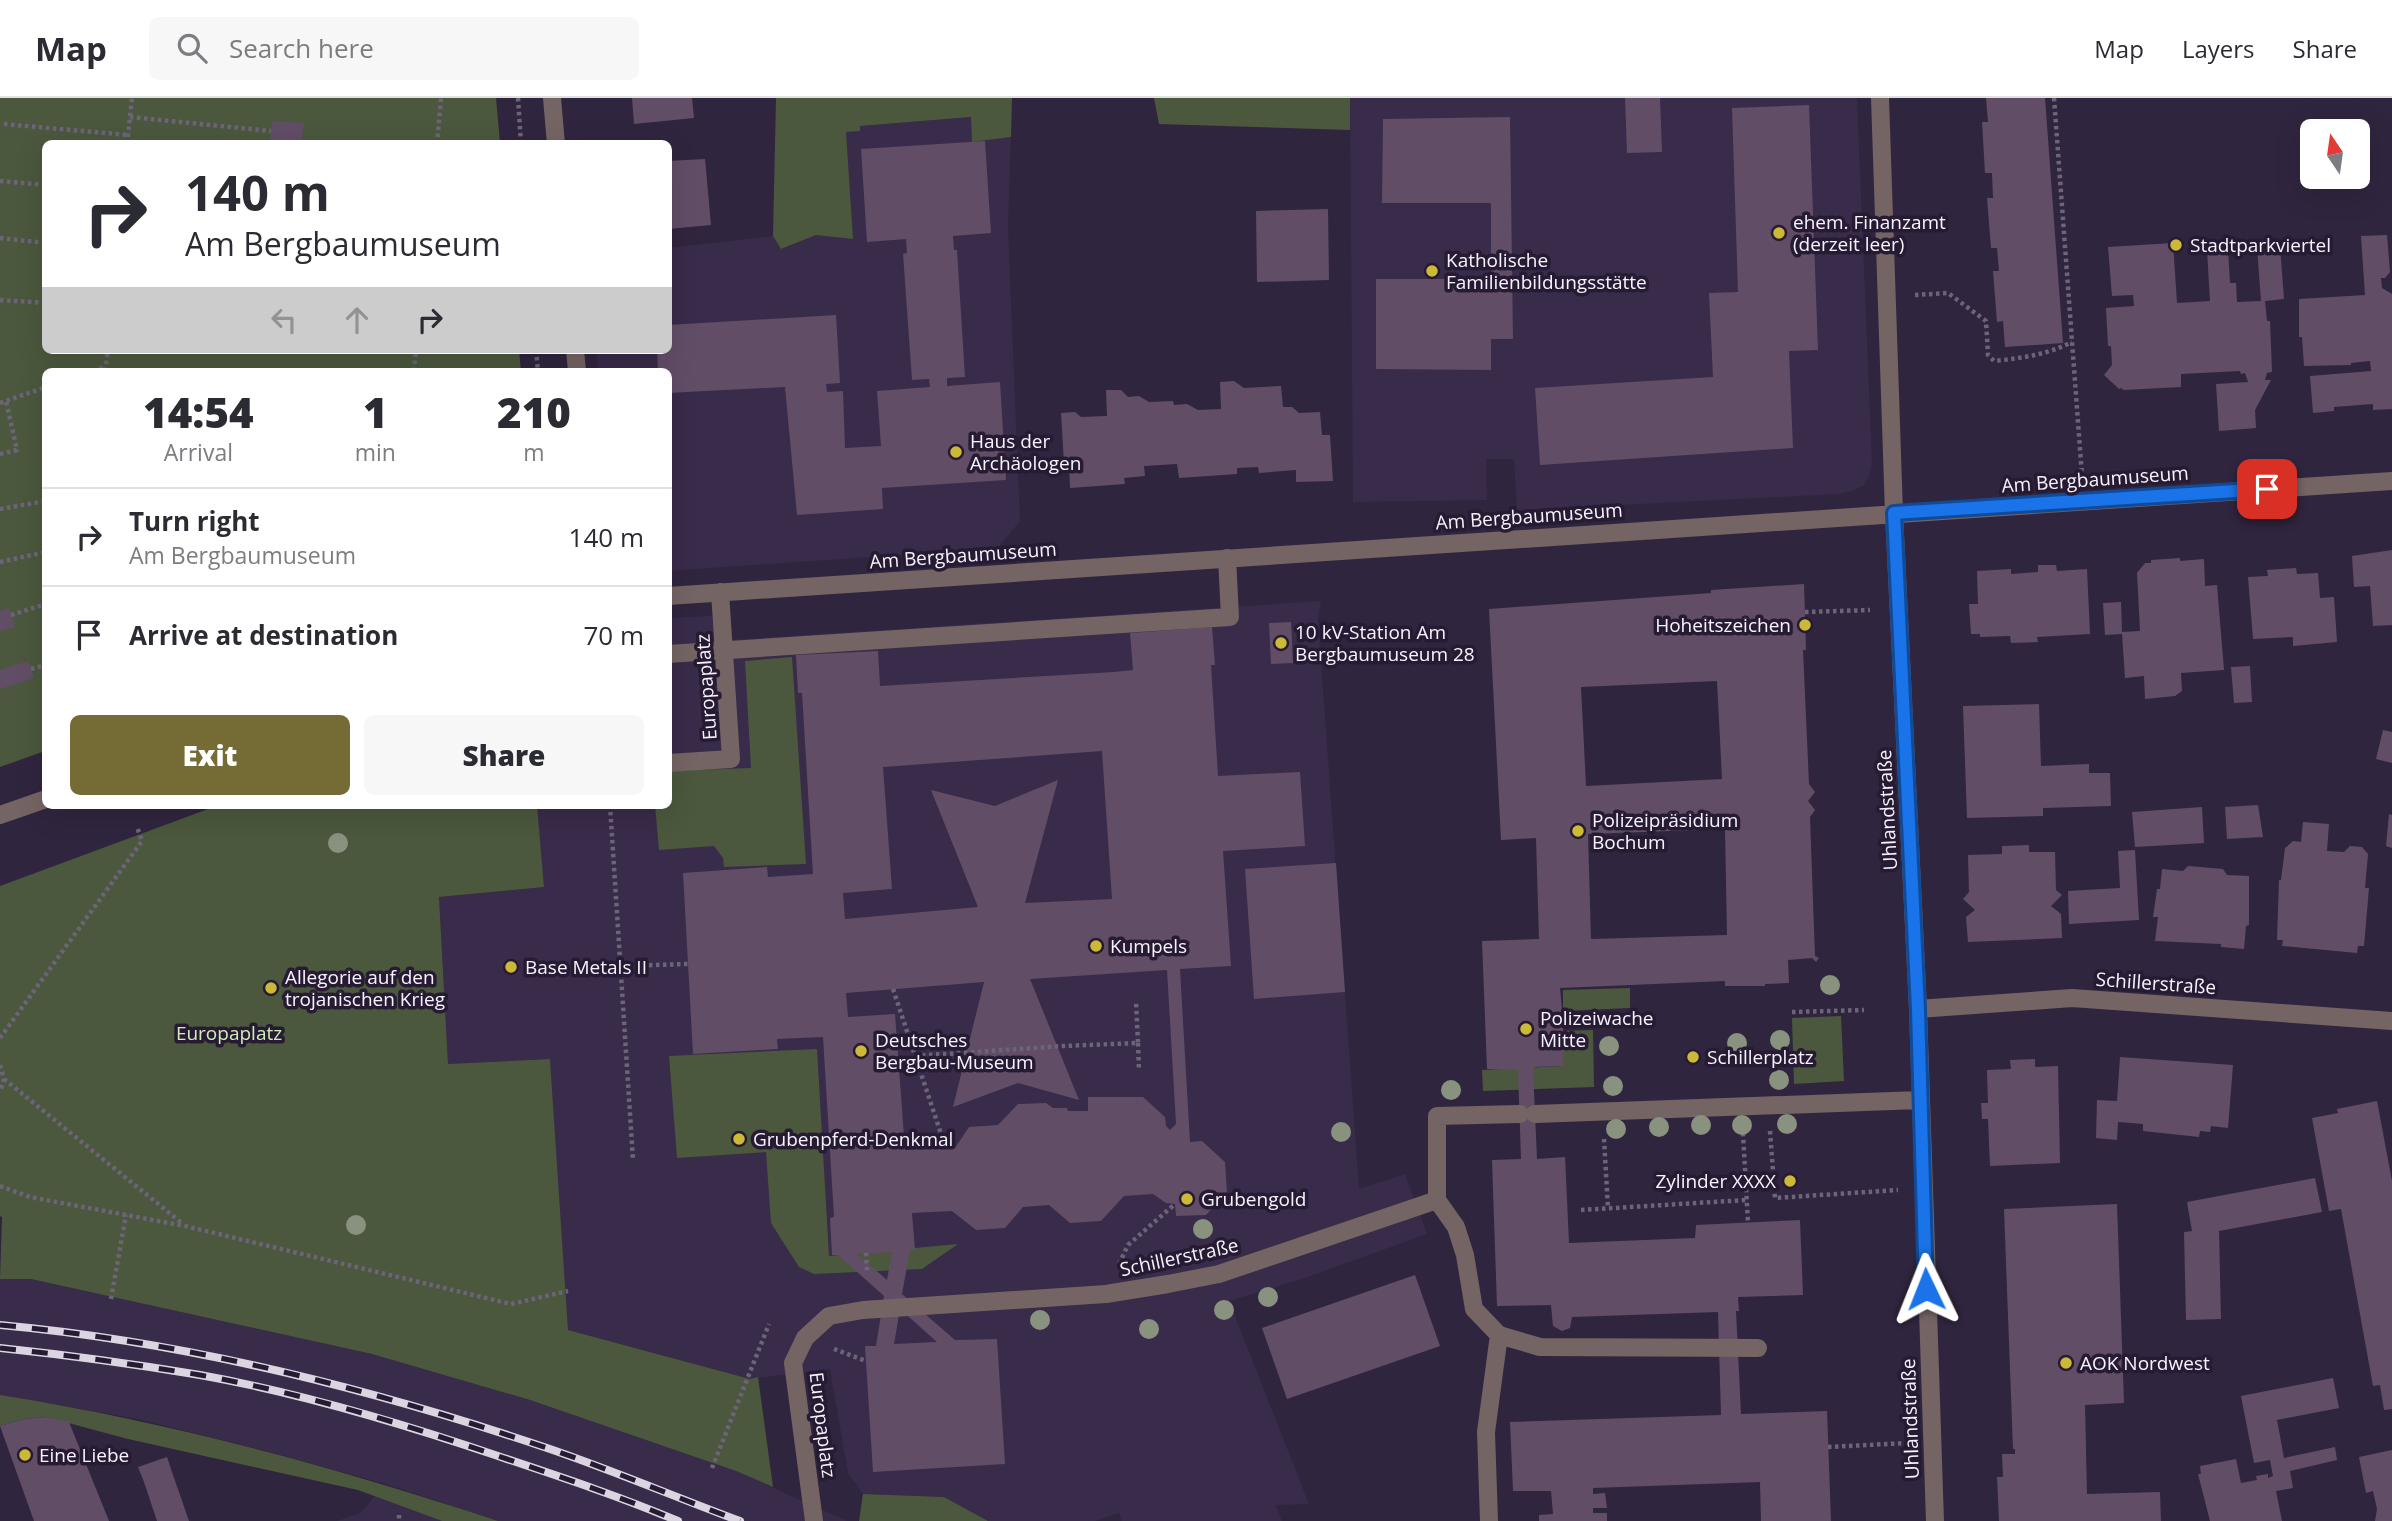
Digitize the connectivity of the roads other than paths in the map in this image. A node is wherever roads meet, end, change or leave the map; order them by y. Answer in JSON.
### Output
{"nodes":[{"id":1,"x":552,"y":98,"type":"edge"},
{"id":2,"x":1880,"y":98,"type":"edge"},
{"id":3,"x":556,"y":140,"type":"edge"},
{"id":4,"x":2392,"y":481,"type":"edge"},
{"id":5,"x":1894,"y":513,"type":"junction"},
{"id":6,"x":1227,"y":558,"type":"junction"},
{"id":7,"x":720,"y":592,"type":"junction"},
{"id":8,"x":672,"y":596,"type":"edge"},
{"id":9,"x":725,"y":651,"type":"junction"},
{"id":10,"x":672,"y":654,"type":"edge"},
{"id":11,"x":672,"y":763,"type":"edge"},
{"id":12,"x":42,"y":800,"type":"edge"},
{"id":13,"x":0,"y":815,"type":"edge"},
{"id":14,"x":1918,"y":1009,"type":"junction"},
{"id":15,"x":2392,"y":1021,"type":"edge"},
{"id":16,"x":1919,"y":1100,"type":"junction"},
{"id":17,"x":1437,"y":1200,"type":"junction"},
{"id":18,"x":1499,"y":1335,"type":"junction"},
{"id":19,"x":805,"y":1338,"type":"joint"},
{"id":20,"x":1758,"y":1348,"type":"dead end"},
{"id":21,"x":814,"y":1521,"type":"edge"},
{"id":22,"x":1489,"y":1521,"type":"edge"},
{"id":23,"x":1935,"y":1521,"type":"edge"}],
"edges":[{"from":1,"to":3,"type":"street"},
{"from":2,"to":5,"type":"street","name":"Uhlandstraße"},
{"from":4,"to":5,"type":"street","name":"Am Bergbaumuseum"},
{"from":5,"to":6,"type":"street","name":"Am Bergbaumuseum"},
{"from":5,"to":14,"type":"street","name":"Uhlandstraße"},
{"from":6,"to":7,"type":"street","name":"Am Bergbaumuseum"},
{"from":6,"to":9,"type":"street"},
{"from":7,"to":8,"type":"street","name":"Am Bergbaumuseum"},
{"from":7,"to":9,"type":"street","name":"Europaplatz"},
{"from":9,"to":10,"type":"street"},
{"from":9,"to":11,"type":"street","name":"Europaplatz"},
{"from":12,"to":13,"type":"street"},
{"from":14,"to":15,"type":"street","name":"Schillerstraße"},
{"from":14,"to":16,"type":"street","name":"Uhlandstraße"},
{"from":16,"to":17,"type":"street"},
{"from":16,"to":23,"type":"street","name":"Uhlandstraße"},
{"from":17,"to":18,"type":"street"},
{"from":17,"to":19,"type":"street","name":"Schillerstraße"},
{"from":18,"to":20,"type":"street"},
{"from":18,"to":22,"type":"street"},
{"from":19,"to":21,"type":"street","name":"Europaplatz"}]}
